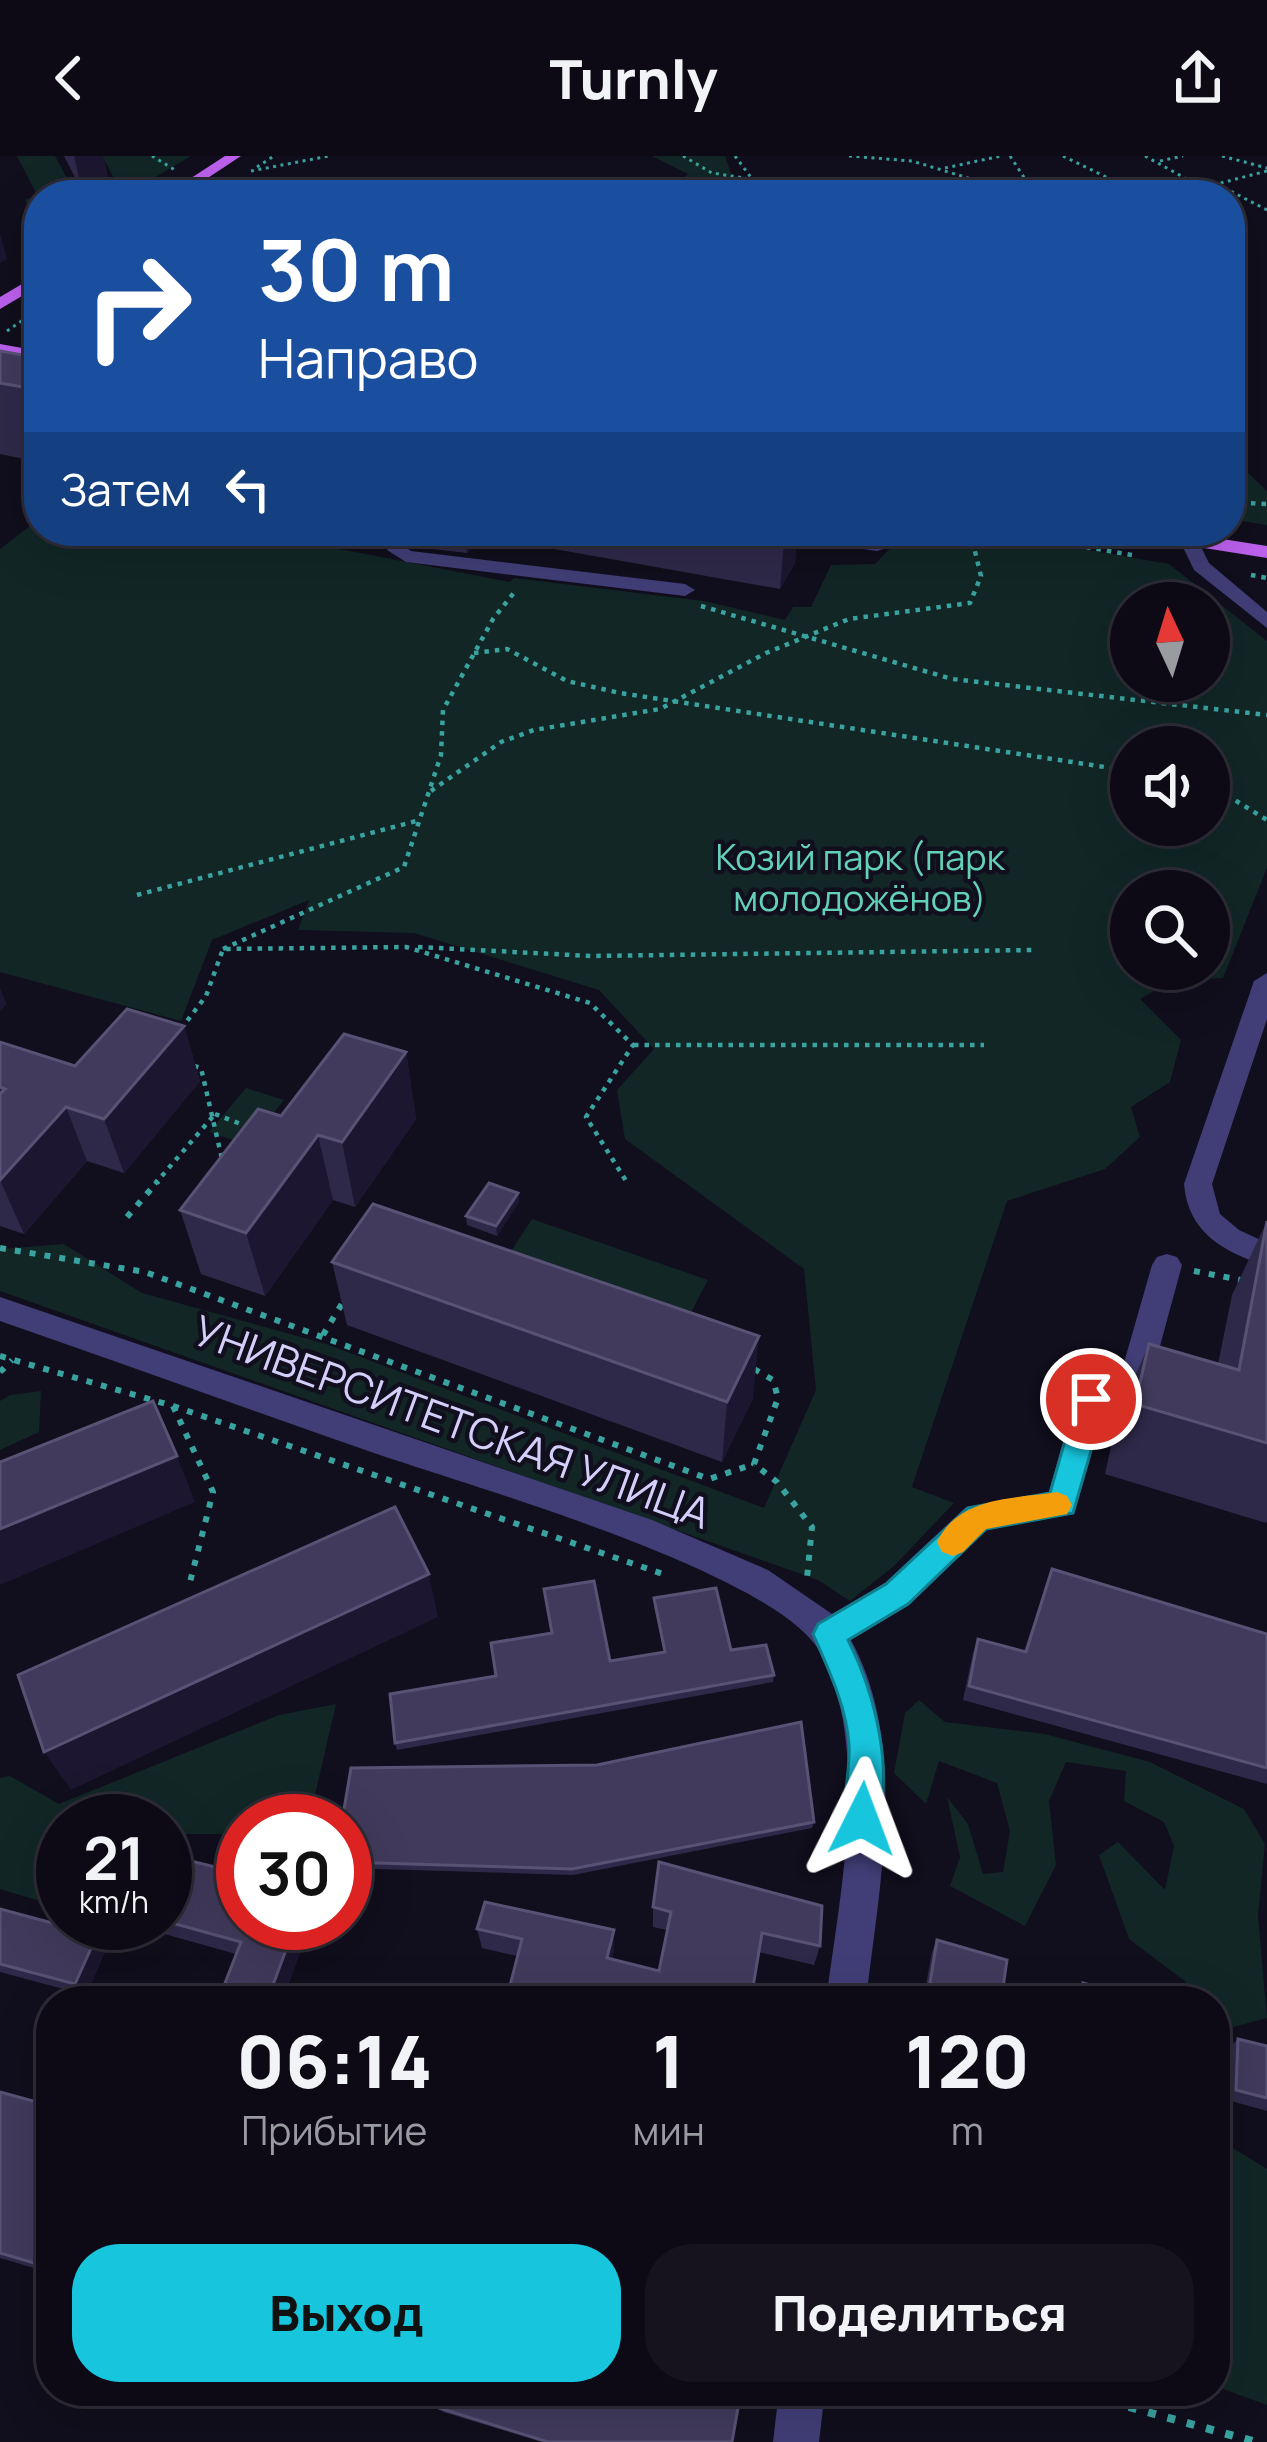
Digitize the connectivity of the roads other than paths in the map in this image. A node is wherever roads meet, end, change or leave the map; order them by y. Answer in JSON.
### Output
{"nodes":[{"id":1,"x":234,"y":156,"type":"edge"},
{"id":2,"x":196,"y":180,"type":"edge"},
{"id":3,"x":400,"y":546,"type":"edge"},
{"id":4,"x":1191,"y":546,"type":"edge"},
{"id":5,"x":1231,"y":546,"type":"edge"},
{"id":6,"x":1267,"y":552,"type":"edge"},
{"id":7,"x":688,"y":596,"type":"road end"},
{"id":8,"x":1267,"y":622,"type":"edge"},
{"id":9,"x":1267,"y":981,"type":"edge"},
{"id":10,"x":1267,"y":1255,"type":"edge"},
{"id":11,"x":1180,"y":1268,"type":"road end"},
{"id":12,"x":0,"y":1309,"type":"edge"},
{"id":13,"x":836,"y":1650,"type":"junction"},
{"id":14,"x":848,"y":1986,"type":"edge"},
{"id":15,"x":800,"y":2406,"type":"edge"},
{"id":16,"x":796,"y":2442,"type":"edge"}],
"edges":[{"from":1,"to":2,"type":"main road"},
{"from":3,"to":7,"type":"street"},
{"from":4,"to":8,"type":"street"},
{"from":5,"to":6,"type":"main road"},
{"from":9,"to":10,"type":"street"},
{"from":11,"to":13,"type":"street"},
{"from":12,"to":13,"type":"street","name":"УНИВЕРСИТЕТСКАЯ УЛИЦА"},
{"from":13,"to":14,"type":"street"},
{"from":15,"to":16,"type":"street"}]}
